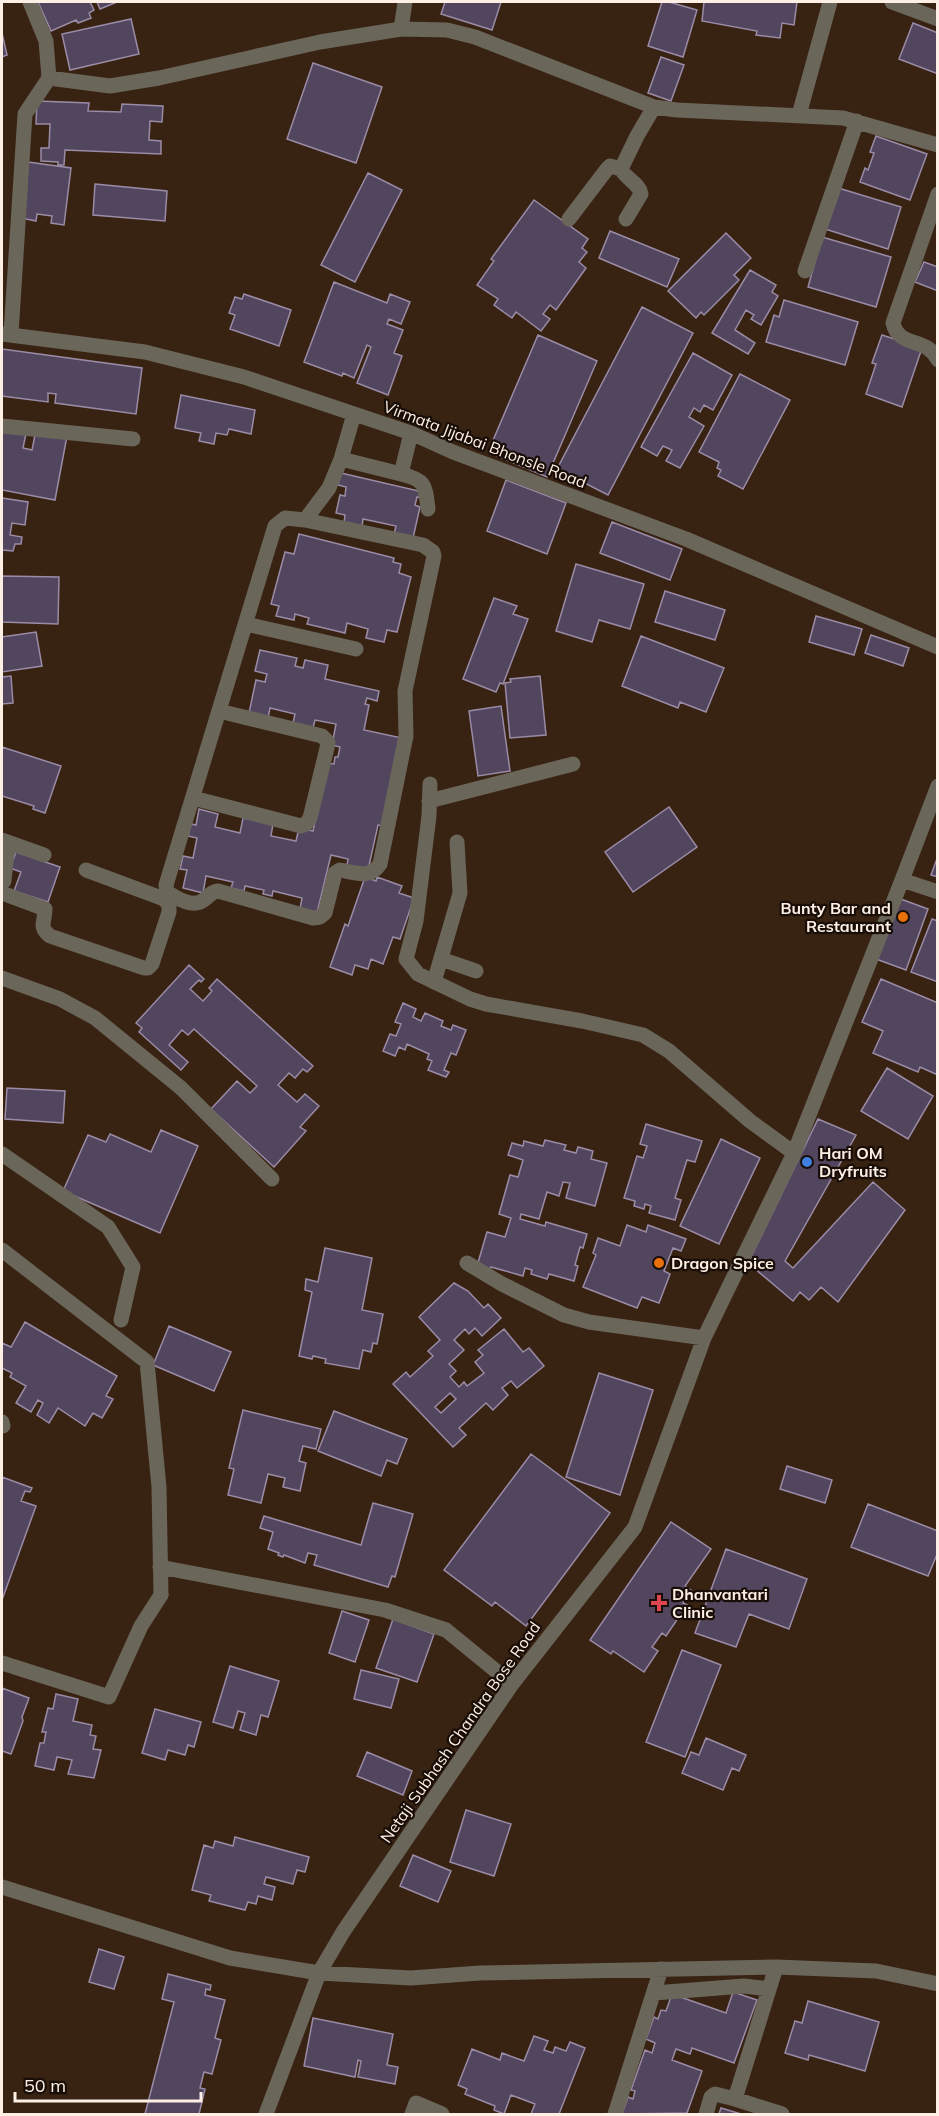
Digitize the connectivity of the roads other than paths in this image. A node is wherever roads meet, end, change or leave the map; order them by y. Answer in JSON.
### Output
{"nodes":[{"id":1,"x":30,"y":2,"type":"edge"},
{"id":2,"x":405,"y":2,"type":"edge"},
{"id":3,"x":830,"y":2,"type":"edge"},
{"id":4,"x":892,"y":2,"type":"edge"},
{"id":5,"x":938,"y":19,"type":"edge"},
{"id":6,"x":401,"y":29,"type":"junction"},
{"id":7,"x":49,"y":78,"type":"junction"},
{"id":8,"x":654,"y":107,"type":"junction"},
{"id":9,"x":799,"y":115,"type":"junction"},
{"id":10,"x":857,"y":121,"type":"junction"},
{"id":11,"x":938,"y":145,"type":"edge"},
{"id":12,"x":621,"y":169,"type":"junction"},
{"id":13,"x":938,"y":194,"type":"edge"},
{"id":14,"x":569,"y":219,"type":"dead end"},
{"id":15,"x":626,"y":219,"type":"dead end"},
{"id":16,"x":805,"y":271,"type":"dead end"},
{"id":17,"x":6,"y":334,"type":"edge"},
{"id":18,"x":938,"y":360,"type":"edge"},
{"id":19,"x":354,"y":414,"type":"junction"},
{"id":20,"x":2,"y":426,"type":"edge"},
{"id":21,"x":411,"y":433,"type":"junction"},
{"id":22,"x":133,"y":439,"type":"dead end"},
{"id":23,"x":341,"y":459,"type":"junction"},
{"id":24,"x":401,"y":474,"type":"junction"},
{"id":25,"x":428,"y":509,"type":"dead end"},
{"id":26,"x":305,"y":520,"type":"junction"},
{"id":27,"x":246,"y":624,"type":"junction"},
{"id":28,"x":938,"y":647,"type":"edge"},
{"id":29,"x":356,"y":649,"type":"dead end"},
{"id":30,"x":219,"y":711,"type":"junction"},
{"id":31,"x":573,"y":764,"type":"dead end"},
{"id":32,"x":430,"y":784,"type":"dead end"},
{"id":33,"x":938,"y":786,"type":"edge"},
{"id":34,"x":193,"y":798,"type":"junction"},
{"id":35,"x":429,"y":801,"type":"junction"},
{"id":36,"x":5,"y":842,"type":"edge"},
{"id":37,"x":457,"y":842,"type":"dead end"},
{"id":38,"x":44,"y":855,"type":"dead end"},
{"id":39,"x":86,"y":870,"type":"dead end"},
{"id":40,"x":903,"y":880,"type":"junction"},
{"id":41,"x":3,"y":887,"type":"edge"},
{"id":42,"x":938,"y":892,"type":"edge"},
{"id":43,"x":441,"y":959,"type":"junction"},
{"id":44,"x":477,"y":971,"type":"dead end"},
{"id":45,"x":2,"y":978,"type":"edge"},
{"id":46,"x":434,"y":982,"type":"junction"},
{"id":47,"x":794,"y":1153,"type":"junction"},
{"id":48,"x":2,"y":1154,"type":"edge"},
{"id":49,"x":272,"y":1179,"type":"dead end"},
{"id":50,"x":2,"y":1250,"type":"edge"},
{"id":51,"x":467,"y":1263,"type":"dead end"},
{"id":52,"x":121,"y":1320,"type":"dead end"},
{"id":53,"x":704,"y":1338,"type":"junction"},
{"id":54,"x":160,"y":1567,"type":"junction"},
{"id":55,"x":2,"y":1663,"type":"edge"},
{"id":56,"x":512,"y":1684,"type":"junction"},
{"id":57,"x":2,"y":1887,"type":"edge"},
{"id":58,"x":776,"y":1967,"type":"junction"},
{"id":59,"x":661,"y":1970,"type":"junction"},
{"id":60,"x":319,"y":1973,"type":"junction"},
{"id":61,"x":938,"y":1984,"type":"edge"},
{"id":62,"x":769,"y":1989,"type":"junction"},
{"id":63,"x":654,"y":1993,"type":"junction"},
{"id":64,"x":735,"y":2099,"type":"junction"},
{"id":65,"x":266,"y":2115,"type":"edge"},
{"id":66,"x":412,"y":2115,"type":"edge"},
{"id":67,"x":442,"y":2115,"type":"edge"},
{"id":68,"x":615,"y":2115,"type":"edge"},
{"id":69,"x":706,"y":2115,"type":"edge"},
{"id":70,"x":782,"y":2115,"type":"edge"}],
"edges":[{"from":1,"to":7,"type":"street"},
{"from":2,"to":6,"type":"street"},
{"from":3,"to":9,"type":"street"},
{"from":4,"to":5,"type":"street"},
{"from":6,"to":7,"type":"street"},
{"from":6,"to":8,"type":"street"},
{"from":7,"to":17,"type":"street"},
{"from":8,"to":9,"type":"street"},
{"from":8,"to":12,"type":"street"},
{"from":9,"to":10,"type":"street"},
{"from":10,"to":11,"type":"street"},
{"from":10,"to":16,"type":"street"},
{"from":12,"to":14,"type":"street"},
{"from":12,"to":15,"type":"street"},
{"from":13,"to":18,"type":"street"},
{"from":17,"to":19,"type":"street","name":"Virmata Jijabai Bhonsle Road"},
{"from":19,"to":21,"type":"street","name":"Virmata Jijabai Bhonsle Road"},
{"from":19,"to":23,"type":"street"},
{"from":20,"to":22,"type":"street"},
{"from":21,"to":24,"type":"street"},
{"from":21,"to":28,"type":"street","name":"Virmata Jijabai Bhonsle Road"},
{"from":23,"to":24,"type":"street"},
{"from":23,"to":26,"type":"street"},
{"from":24,"to":25,"type":"street"},
{"from":26,"to":27,"type":"street"},
{"from":26,"to":34,"type":"street"},
{"from":27,"to":29,"type":"street"},
{"from":27,"to":30,"type":"street"},
{"from":30,"to":34,"type":"street"},
{"from":30,"to":34,"type":"street"},
{"from":31,"to":35,"type":"street"},
{"from":32,"to":35,"type":"street"},
{"from":33,"to":40,"type":"street","name":"Netaji Subhash Chandra Bose Road"},
{"from":35,"to":46,"type":"street"},
{"from":36,"to":38,"type":"street"},
{"from":36,"to":41,"type":"street"},
{"from":37,"to":43,"type":"street"},
{"from":39,"to":41,"type":"street"},
{"from":40,"to":42,"type":"street"},
{"from":40,"to":47,"type":"street","name":"Netaji Subhash Chandra Bose Road"},
{"from":43,"to":44,"type":"street"},
{"from":43,"to":46,"type":"street"},
{"from":45,"to":49,"type":"street"},
{"from":46,"to":47,"type":"street"},
{"from":47,"to":53,"type":"street","name":"Netaji Subhash Chandra Bose Road"},
{"from":48,"to":52,"type":"street"},
{"from":50,"to":54,"type":"street"},
{"from":51,"to":53,"type":"street"},
{"from":53,"to":56,"type":"street","name":"Netaji Subhash Chandra Bose Road"},
{"from":54,"to":55,"type":"street"},
{"from":54,"to":56,"type":"street"},
{"from":56,"to":60,"type":"street","name":"Netaji Subhash Chandra Bose Road"},
{"from":57,"to":60,"type":"street"},
{"from":58,"to":59,"type":"street"},
{"from":58,"to":61,"type":"street"},
{"from":58,"to":62,"type":"street"},
{"from":59,"to":60,"type":"street"},
{"from":59,"to":63,"type":"street"},
{"from":60,"to":65,"type":"street","name":"Netaji Subhash Chandra Bose Road"},
{"from":62,"to":63,"type":"street"},
{"from":62,"to":64,"type":"street"},
{"from":63,"to":68,"type":"street"},
{"from":64,"to":69,"type":"street"},
{"from":64,"to":70,"type":"street"},
{"from":66,"to":67,"type":"street"}]}
